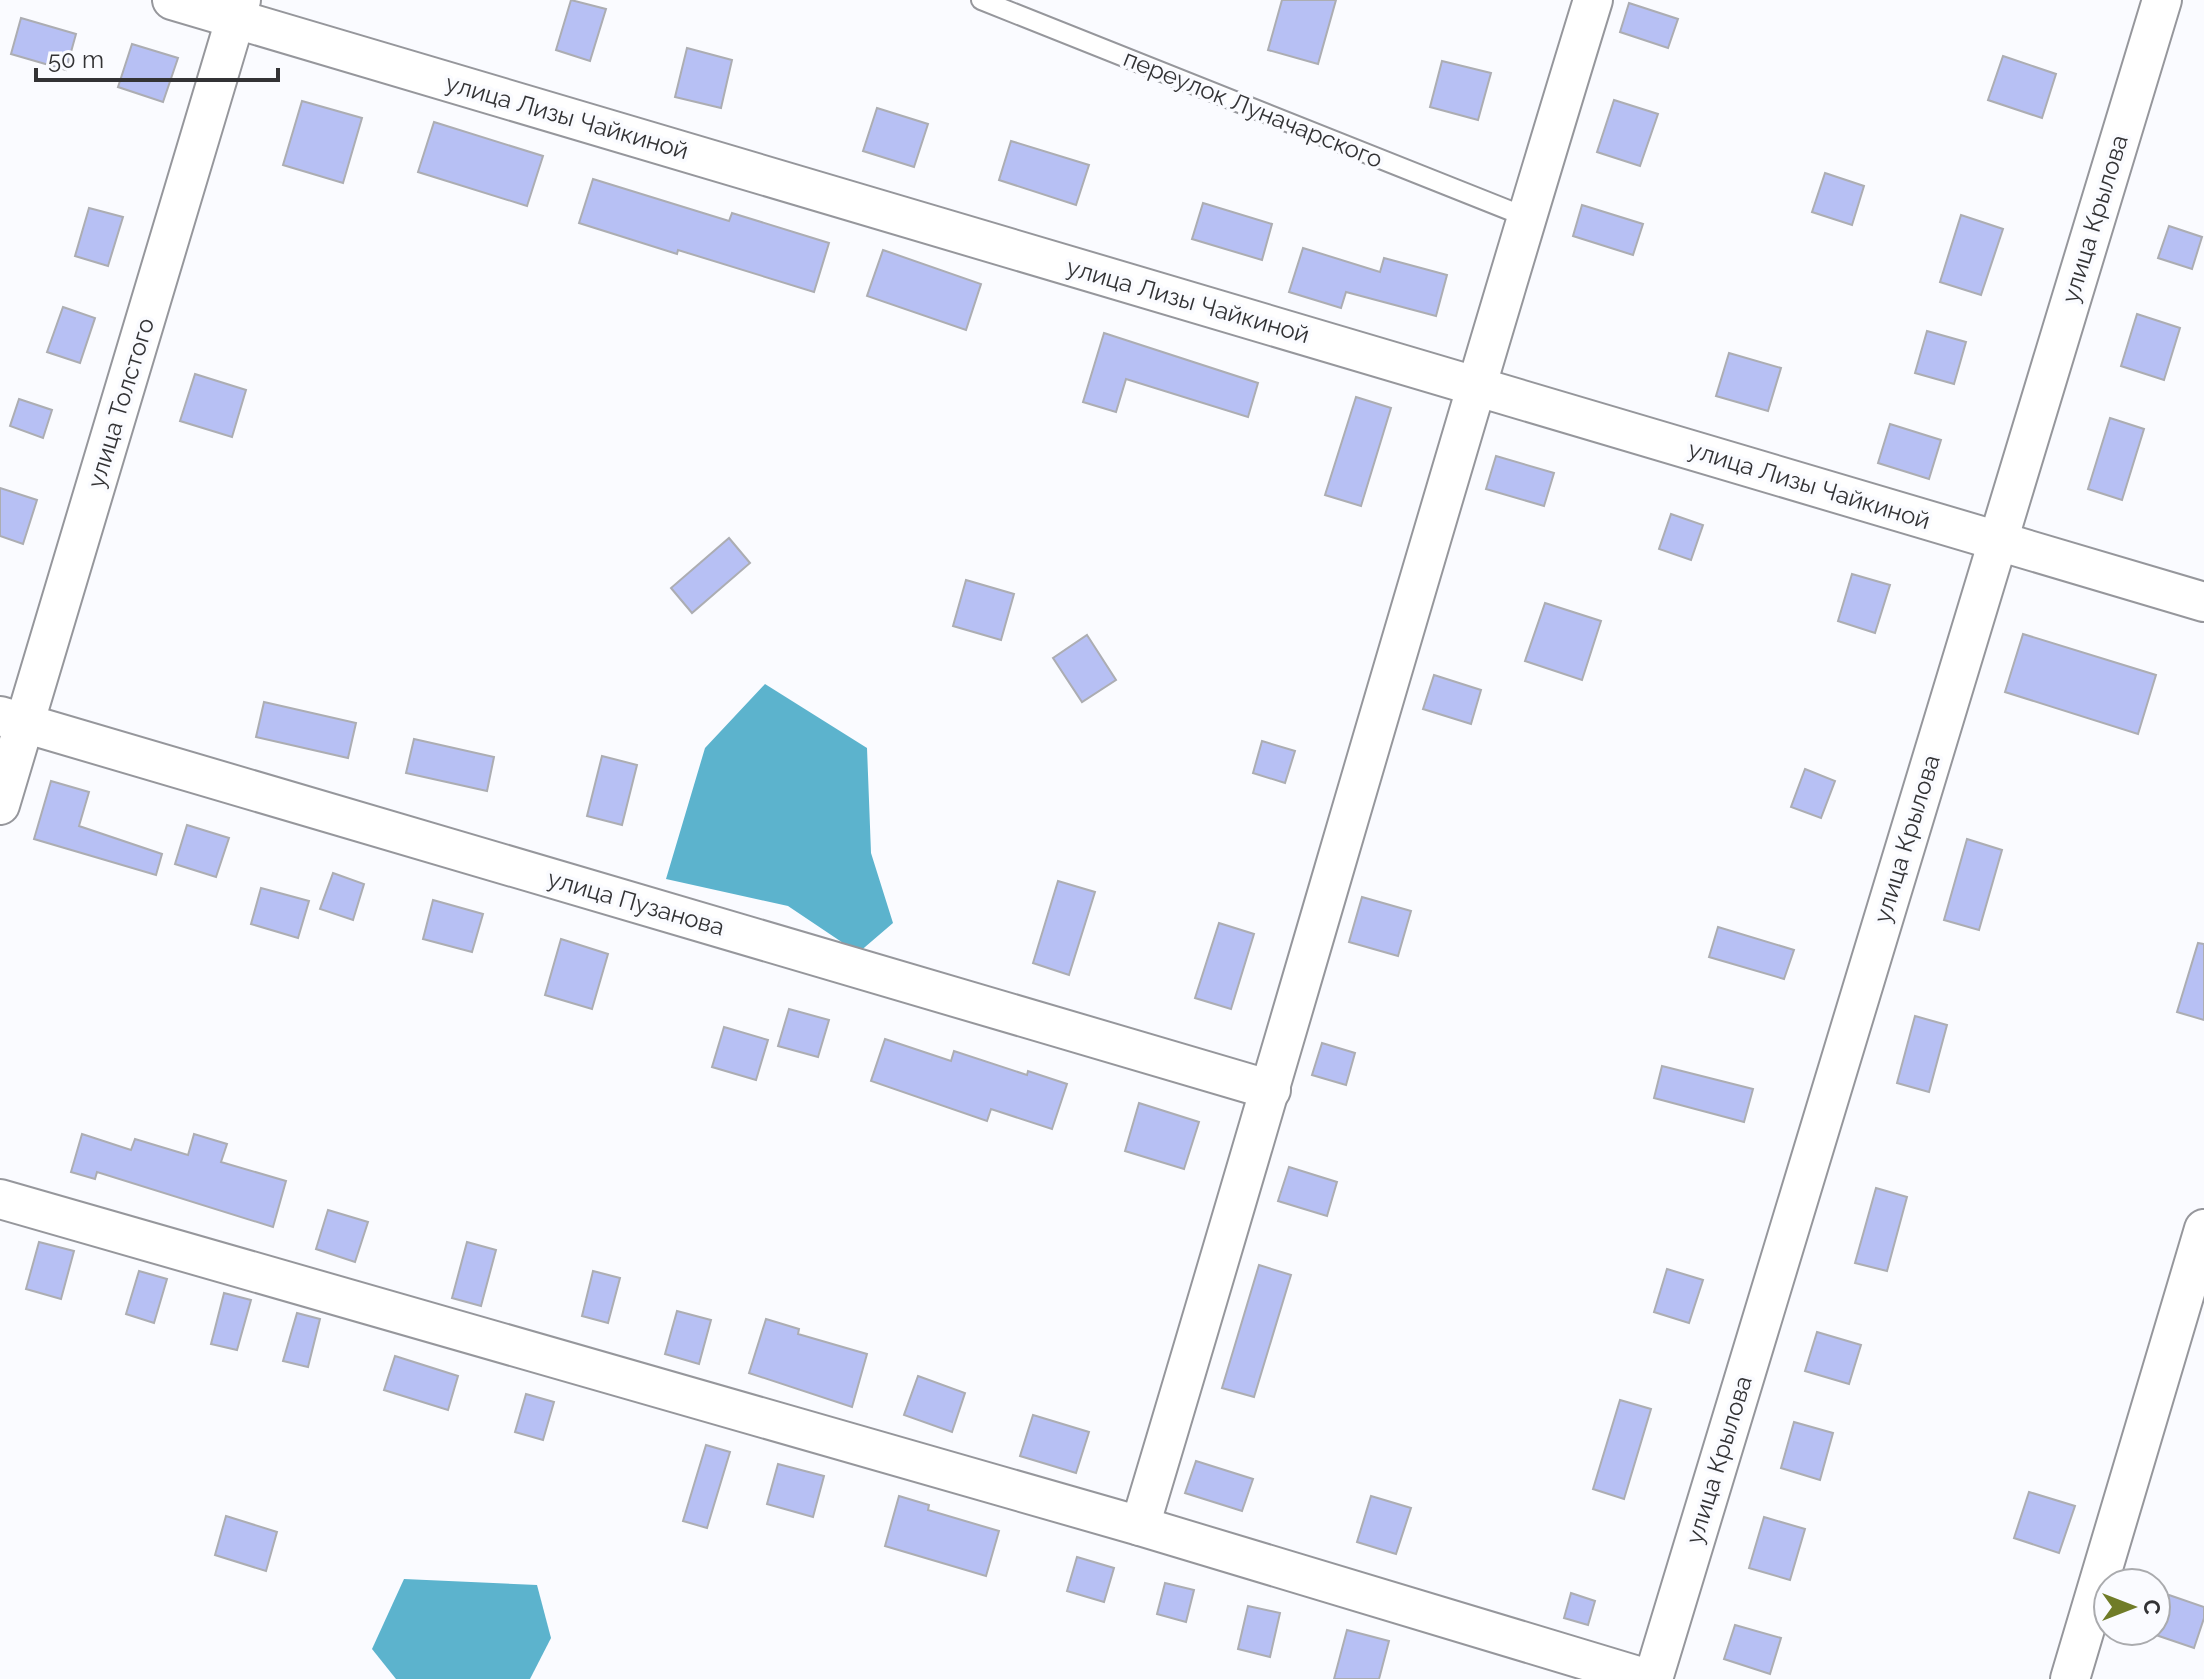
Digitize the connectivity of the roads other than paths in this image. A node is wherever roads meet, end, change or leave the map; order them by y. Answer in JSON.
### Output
{"nodes":[{"id":1,"x":172,"y":0,"type":"edge"},
{"id":2,"x":981,"y":0,"type":"edge"},
{"id":3,"x":1593,"y":0,"type":"edge"},
{"id":4,"x":2162,"y":0,"type":"edge"},
{"id":5,"x":238,"y":9,"type":"edge"},
{"id":6,"x":1526,"y":217,"type":"junction"},
{"id":7,"x":1474,"y":386,"type":"junction"},
{"id":8,"x":1997,"y":541,"type":"junction"},
{"id":9,"x":2204,"y":602,"type":"edge"},
{"id":10,"x":13,"y":719,"type":"edge"},
{"id":11,"x":0,"y":805,"type":"edge"},
{"id":12,"x":1271,"y":1090,"type":"junction"},
{"id":13,"x":0,"y":1199,"type":"edge"},
{"id":14,"x":2204,"y":1229,"type":"edge"},
{"id":15,"x":1140,"y":1526,"type":"junction"},
{"id":16,"x":1650,"y":1679,"type":"edge"},
{"id":17,"x":2070,"y":1679,"type":"edge"}],
"edges":[{"from":1,"to":5,"type":"street","name":"улица Лизы Чайкиной"},
{"from":2,"to":6,"type":"lane","name":"переулок Луначарского"},
{"from":3,"to":6,"type":"street"},
{"from":4,"to":8,"type":"street","name":"улица Крылова"},
{"from":5,"to":7,"type":"street","name":"улица Лизы Чайкиной"},
{"from":5,"to":10,"type":"street","name":"улица Толстого"},
{"from":6,"to":7,"type":"street"},
{"from":7,"to":8,"type":"street","name":"улица Лизы Чайкиной"},
{"from":7,"to":12,"type":"street"},
{"from":8,"to":9,"type":"street","name":"улица Лизы Чайкиной"},
{"from":8,"to":16,"type":"street","name":"улица Крылова"},
{"from":10,"to":11,"type":"street","name":"улица Толстого"},
{"from":10,"to":12,"type":"street","name":"улица Пузанова"},
{"from":12,"to":15,"type":"street"},
{"from":13,"to":15,"type":"street"},
{"from":14,"to":17,"type":"street"},
{"from":15,"to":16,"type":"street"}]}
